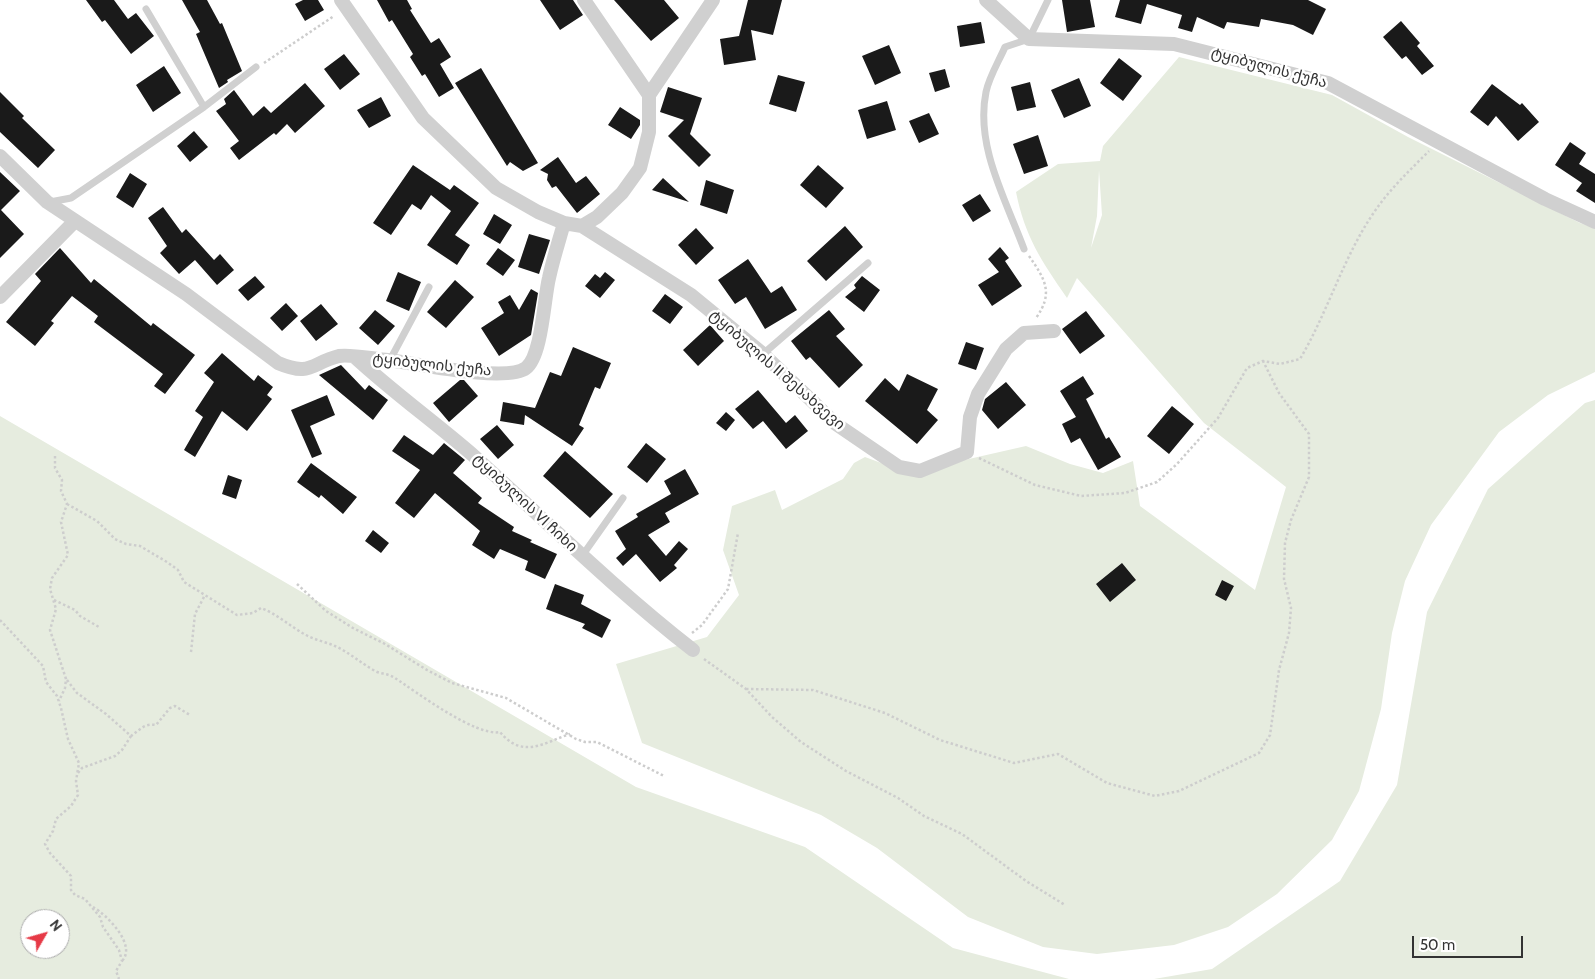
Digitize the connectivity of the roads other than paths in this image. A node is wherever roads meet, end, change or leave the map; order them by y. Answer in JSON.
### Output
{"nodes":[{"id":1,"x":584,"y":0,"type":"edge"},
{"id":2,"x":713,"y":0,"type":"edge"},
{"id":3,"x":986,"y":0,"type":"edge"},
{"id":4,"x":1048,"y":0,"type":"edge"},
{"id":5,"x":344,"y":4,"type":"edge"},
{"id":6,"x":146,"y":10,"type":"dead end"},
{"id":7,"x":1029,"y":40,"type":"junction"},
{"id":8,"x":256,"y":67,"type":"road end"},
{"id":9,"x":649,"y":94,"type":"junction"},
{"id":10,"x":204,"y":107,"type":"junction"},
{"id":11,"x":0,"y":156,"type":"edge"},
{"id":12,"x":47,"y":202,"type":"junction"},
{"id":13,"x":75,"y":222,"type":"junction"},
{"id":14,"x":1595,"y":222,"type":"edge"},
{"id":15,"x":564,"y":223,"type":"junction"},
{"id":16,"x":582,"y":226,"type":"junction"},
{"id":17,"x":1024,"y":249,"type":"road end"},
{"id":18,"x":868,"y":263,"type":"dead end"},
{"id":19,"x":429,"y":287,"type":"dead end"},
{"id":20,"x":0,"y":297,"type":"edge"},
{"id":21,"x":1054,"y":331,"type":"dead end"},
{"id":22,"x":763,"y":354,"type":"junction"},
{"id":23,"x":356,"y":358,"type":"junction"},
{"id":24,"x":390,"y":360,"type":"junction"},
{"id":25,"x":623,"y":498,"type":"dead end"},
{"id":26,"x":582,"y":556,"type":"junction"},
{"id":27,"x":693,"y":650,"type":"road end"}],
"edges":[{"from":1,"to":9,"type":"street"},
{"from":2,"to":9,"type":"street"},
{"from":3,"to":7,"type":"street"},
{"from":4,"to":7,"type":"lane"},
{"from":5,"to":15,"type":"street"},
{"from":6,"to":10,"type":"lane"},
{"from":7,"to":14,"type":"street","name":"ტყიბულის ქუჩა"},
{"from":7,"to":17,"type":"lane"},
{"from":8,"to":10,"type":"lane"},
{"from":9,"to":16,"type":"street"},
{"from":10,"to":12,"type":"lane"},
{"from":11,"to":12,"type":"street","name":"ტყიბულის ქუჩა"},
{"from":12,"to":13,"type":"street","name":"ტყიბულის ქუჩა"},
{"from":13,"to":20,"type":"street"},
{"from":13,"to":23,"type":"street","name":"ტყიბულის ქუჩა"},
{"from":15,"to":16,"type":"street"},
{"from":15,"to":24,"type":"street","name":"ტყიბულის ქუჩა"},
{"from":16,"to":22,"type":"street","name":"ტყიბულის II შესახვევი"},
{"from":18,"to":22,"type":"lane"},
{"from":19,"to":24,"type":"lane"},
{"from":21,"to":22,"type":"street","name":"ტყიბულის II შესახვევი"},
{"from":23,"to":24,"type":"street","name":"ტყიბულის ქუჩა"},
{"from":23,"to":26,"type":"street","name":"ტყიბულის VI ჩიხი"},
{"from":25,"to":26,"type":"lane"},
{"from":26,"to":27,"type":"street","name":"ტყიბულის VI ჩიხი"}]}
